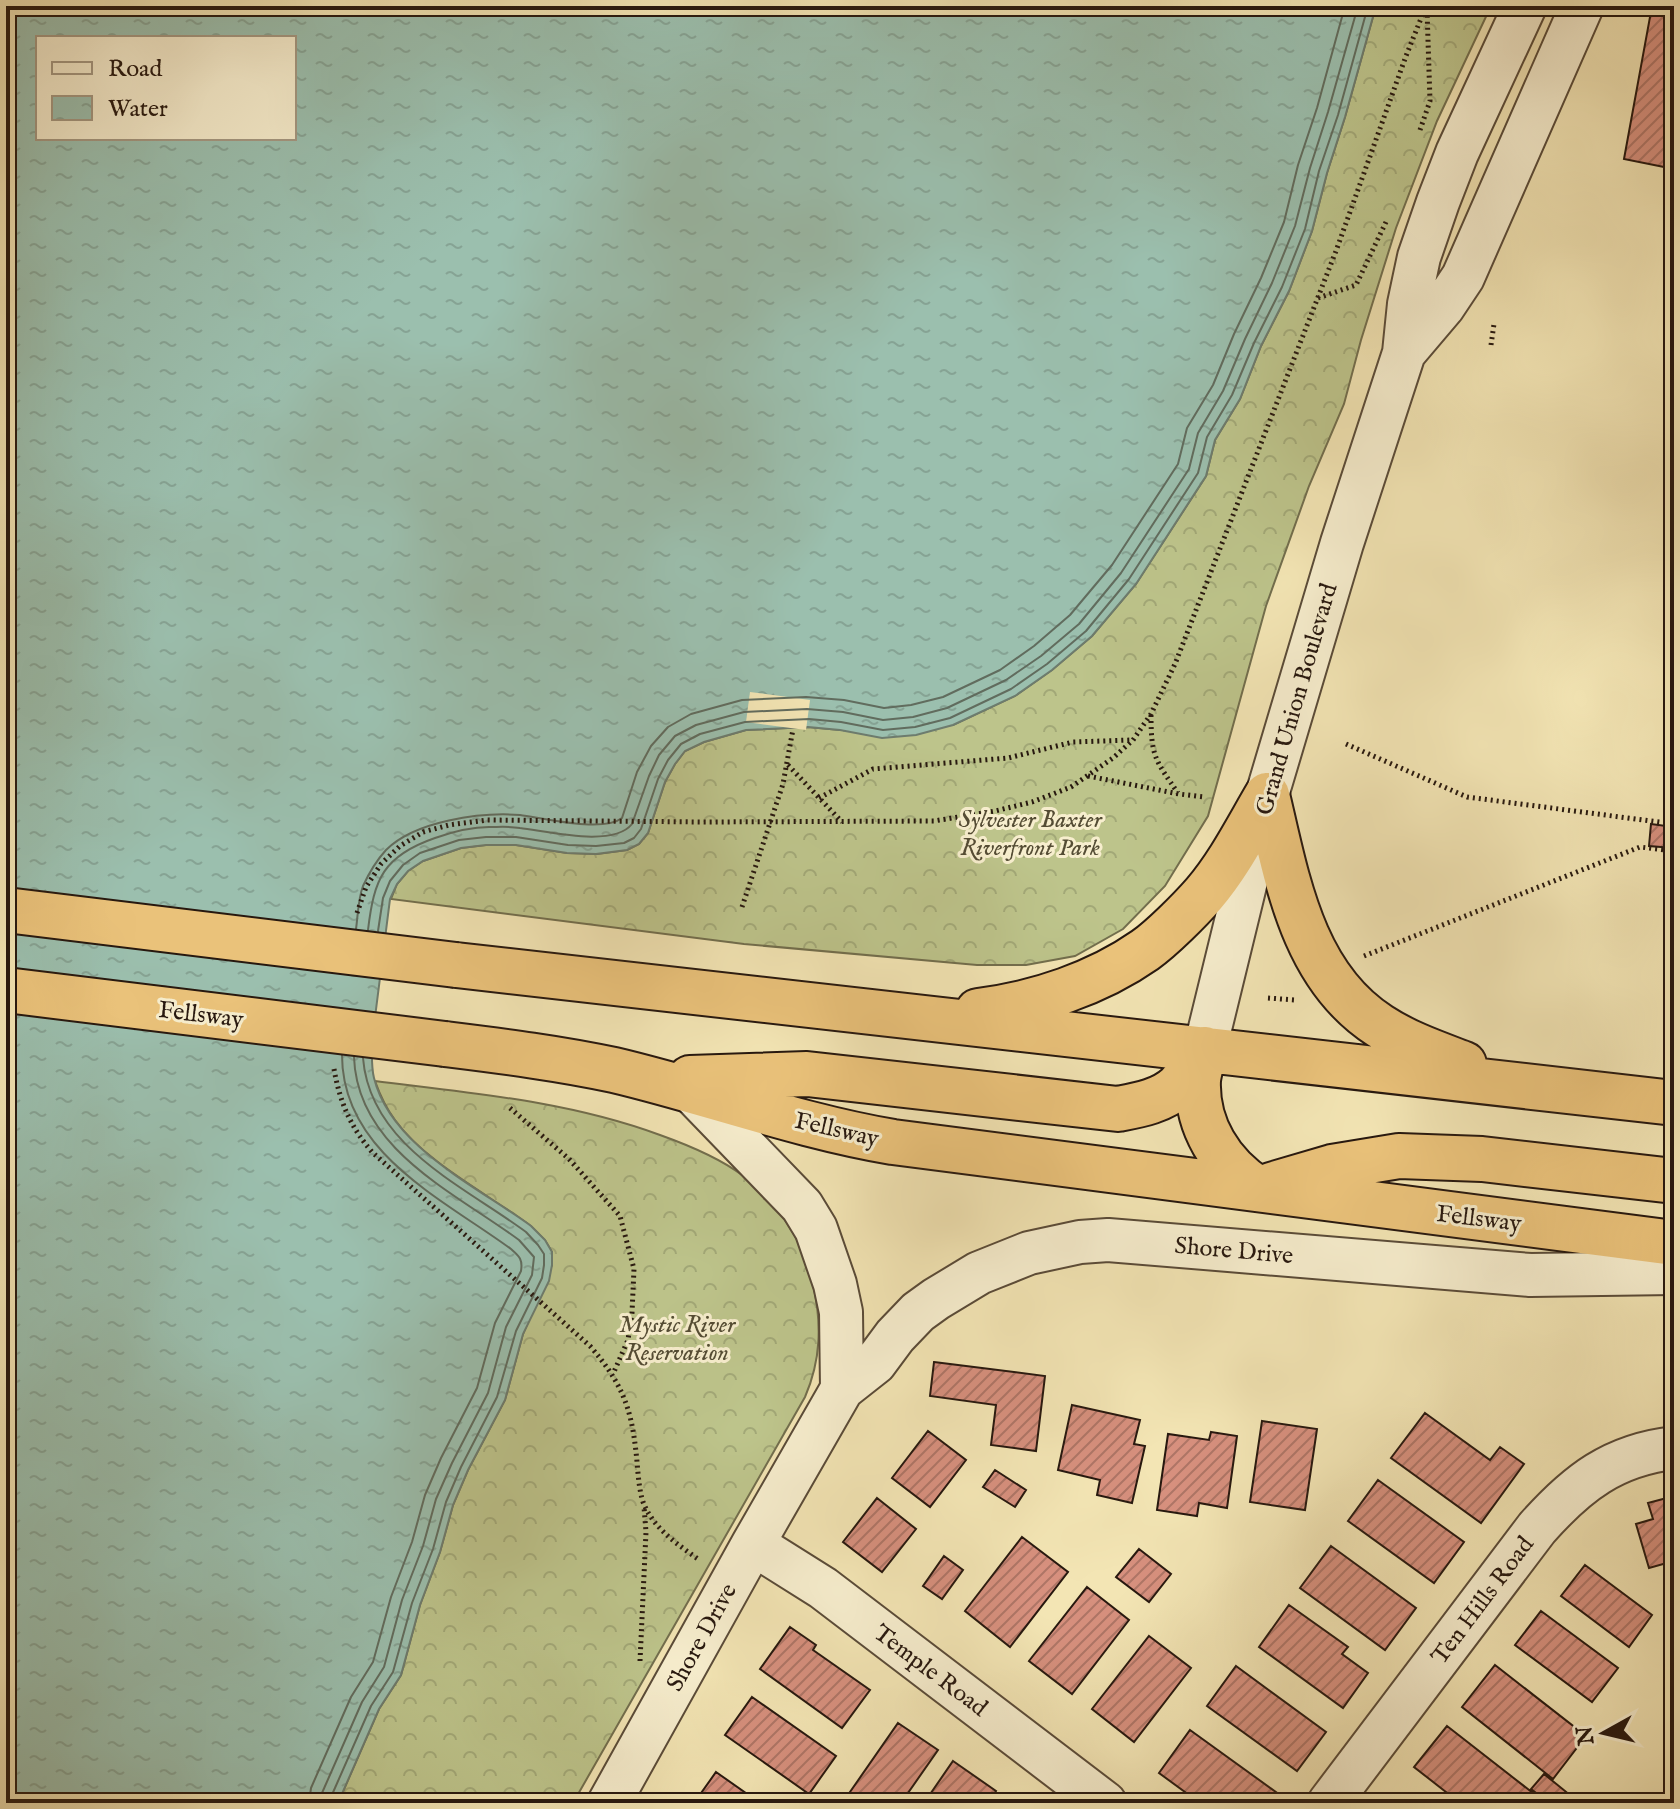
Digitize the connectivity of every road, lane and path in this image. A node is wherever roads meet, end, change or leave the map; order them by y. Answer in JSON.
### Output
{"nodes":[{"id":1,"x":1426,"y":6,"type":"edge"},
{"id":2,"x":1525,"y":6,"type":"edge"},
{"id":3,"x":1582,"y":6,"type":"edge"},
{"id":4,"x":1416,"y":143,"type":"dead end"},
{"id":5,"x":1390,"y":213,"type":"dead end"},
{"id":6,"x":1317,"y":298,"type":"junction"},
{"id":7,"x":1494,"y":324,"type":"dead end"},
{"id":8,"x":1491,"y":345,"type":"dead end"},
{"id":9,"x":1404,"y":353,"type":"junction"},
{"id":10,"x":1151,"y":714,"type":"junction"},
{"id":11,"x":793,"y":729,"type":"dead end"},
{"id":12,"x":1133,"y":740,"type":"junction"},
{"id":13,"x":1346,"y":744,"type":"dead end"},
{"id":14,"x":787,"y":764,"type":"junction"},
{"id":15,"x":1087,"y":775,"type":"junction"},
{"id":16,"x":1179,"y":794,"type":"junction"},
{"id":17,"x":1267,"y":795,"type":"junction"},
{"id":18,"x":1204,"y":797,"type":"dead end"},
{"id":19,"x":819,"y":798,"type":"junction"},
{"id":20,"x":705,"y":822,"type":"dead end"},
{"id":21,"x":771,"y":822,"type":"junction"},
{"id":22,"x":843,"y":822,"type":"junction"},
{"id":23,"x":1674,"y":824,"type":"edge"},
{"id":24,"x":1674,"y":851,"type":"edge"},
{"id":25,"x":742,"y":907,"type":"dead end"},
{"id":26,"x":6,"y":910,"type":"edge"},
{"id":27,"x":1351,"y":961,"type":"dead end"},
{"id":28,"x":6,"y":990,"type":"edge"},
{"id":29,"x":927,"y":1018,"type":"junction"},
{"id":30,"x":1205,"y":1049,"type":"junction"},
{"id":31,"x":647,"y":1079,"type":"junction"},
{"id":32,"x":1674,"y":1081,"type":"edge"},
{"id":33,"x":1518,"y":1085,"type":"junction"},
{"id":34,"x":691,"y":1091,"type":"junction"},
{"id":35,"x":1612,"y":1096,"type":"junction"},
{"id":36,"x":1674,"y":1103,"type":"edge"},
{"id":37,"x":510,"y":1108,"type":"dead end"},
{"id":38,"x":1674,"y":1181,"type":"edge"},
{"id":39,"x":1258,"y":1189,"type":"junction"},
{"id":40,"x":1674,"y":1243,"type":"edge"},
{"id":41,"x":1674,"y":1273,"type":"edge"},
{"id":42,"x":590,"y":1346,"type":"dead end"},
{"id":43,"x":613,"y":1375,"type":"junction"},
{"id":44,"x":842,"y":1389,"type":"junction"},
{"id":45,"x":1674,"y":1448,"type":"edge"},
{"id":46,"x":644,"y":1502,"type":"junction"},
{"id":47,"x":753,"y":1544,"type":"junction"},
{"id":48,"x":702,"y":1562,"type":"dead end"},
{"id":49,"x":639,"y":1674,"type":"dead end"},
{"id":50,"x":609,"y":1803,"type":"edge"},
{"id":51,"x":1105,"y":1803,"type":"edge"},
{"id":52,"x":1329,"y":1803,"type":"edge"}],
"edges":[{"from":1,"to":4,"type":"path"},
{"from":1,"to":6,"type":"path"},
{"from":2,"to":9,"type":"street","name":"Grand Union Boulevard"},
{"from":3,"to":9,"type":"street","name":"Grand Union Boulevard"},
{"from":5,"to":6,"type":"path"},
{"from":6,"to":10,"type":"path"},
{"from":7,"to":8,"type":"path"},
{"from":9,"to":17,"type":"street","name":"Grand Union Boulevard"},
{"from":10,"to":12,"type":"path"},
{"from":10,"to":16,"type":"path"},
{"from":11,"to":14,"type":"path"},
{"from":12,"to":15,"type":"path"},
{"from":12,"to":19,"type":"path"},
{"from":13,"to":23,"type":"path"},
{"from":14,"to":19,"type":"path"},
{"from":14,"to":21,"type":"path"},
{"from":15,"to":16,"type":"path"},
{"from":15,"to":22,"type":"path"},
{"from":16,"to":18,"type":"path"},
{"from":17,"to":29,"type":"highway"},
{"from":17,"to":30,"type":"street","name":"Grand Union Boulevard"},
{"from":17,"to":33,"type":"highway"},
{"from":19,"to":22,"type":"path"},
{"from":20,"to":21,"type":"path"},
{"from":21,"to":22,"type":"path"},
{"from":21,"to":25,"type":"path"},
{"from":24,"to":27,"type":"path"},
{"from":26,"to":29,"type":"highway","bridge":true},
{"from":28,"to":31,"type":"highway","name":"Fellsway","bridge":true},
{"from":29,"to":30,"type":"highway"},
{"from":30,"to":31,"type":"highway"},
{"from":30,"to":33,"type":"highway"},
{"from":30,"to":39,"type":"highway"},
{"from":31,"to":34,"type":"highway","name":"Fellsway"},
{"from":32,"to":35,"type":"highway"},
{"from":33,"to":35,"type":"highway"},
{"from":34,"to":39,"type":"highway","name":"Fellsway"},
{"from":34,"to":44,"type":"street"},
{"from":35,"to":36,"type":"highway"},
{"from":37,"to":43,"type":"path"},
{"from":38,"to":39,"type":"highway"},
{"from":39,"to":40,"type":"highway","name":"Fellsway"},
{"from":41,"to":44,"type":"street","name":"Shore Drive"},
{"from":42,"to":43,"type":"path"},
{"from":43,"to":46,"type":"path"},
{"from":44,"to":47,"type":"street","name":"Shore Drive"},
{"from":45,"to":52,"type":"street","name":"Ten Hills Road"},
{"from":46,"to":48,"type":"path"},
{"from":46,"to":49,"type":"path"},
{"from":47,"to":50,"type":"street","name":"Shore Drive"},
{"from":47,"to":51,"type":"street","name":"Temple Road"}]}
